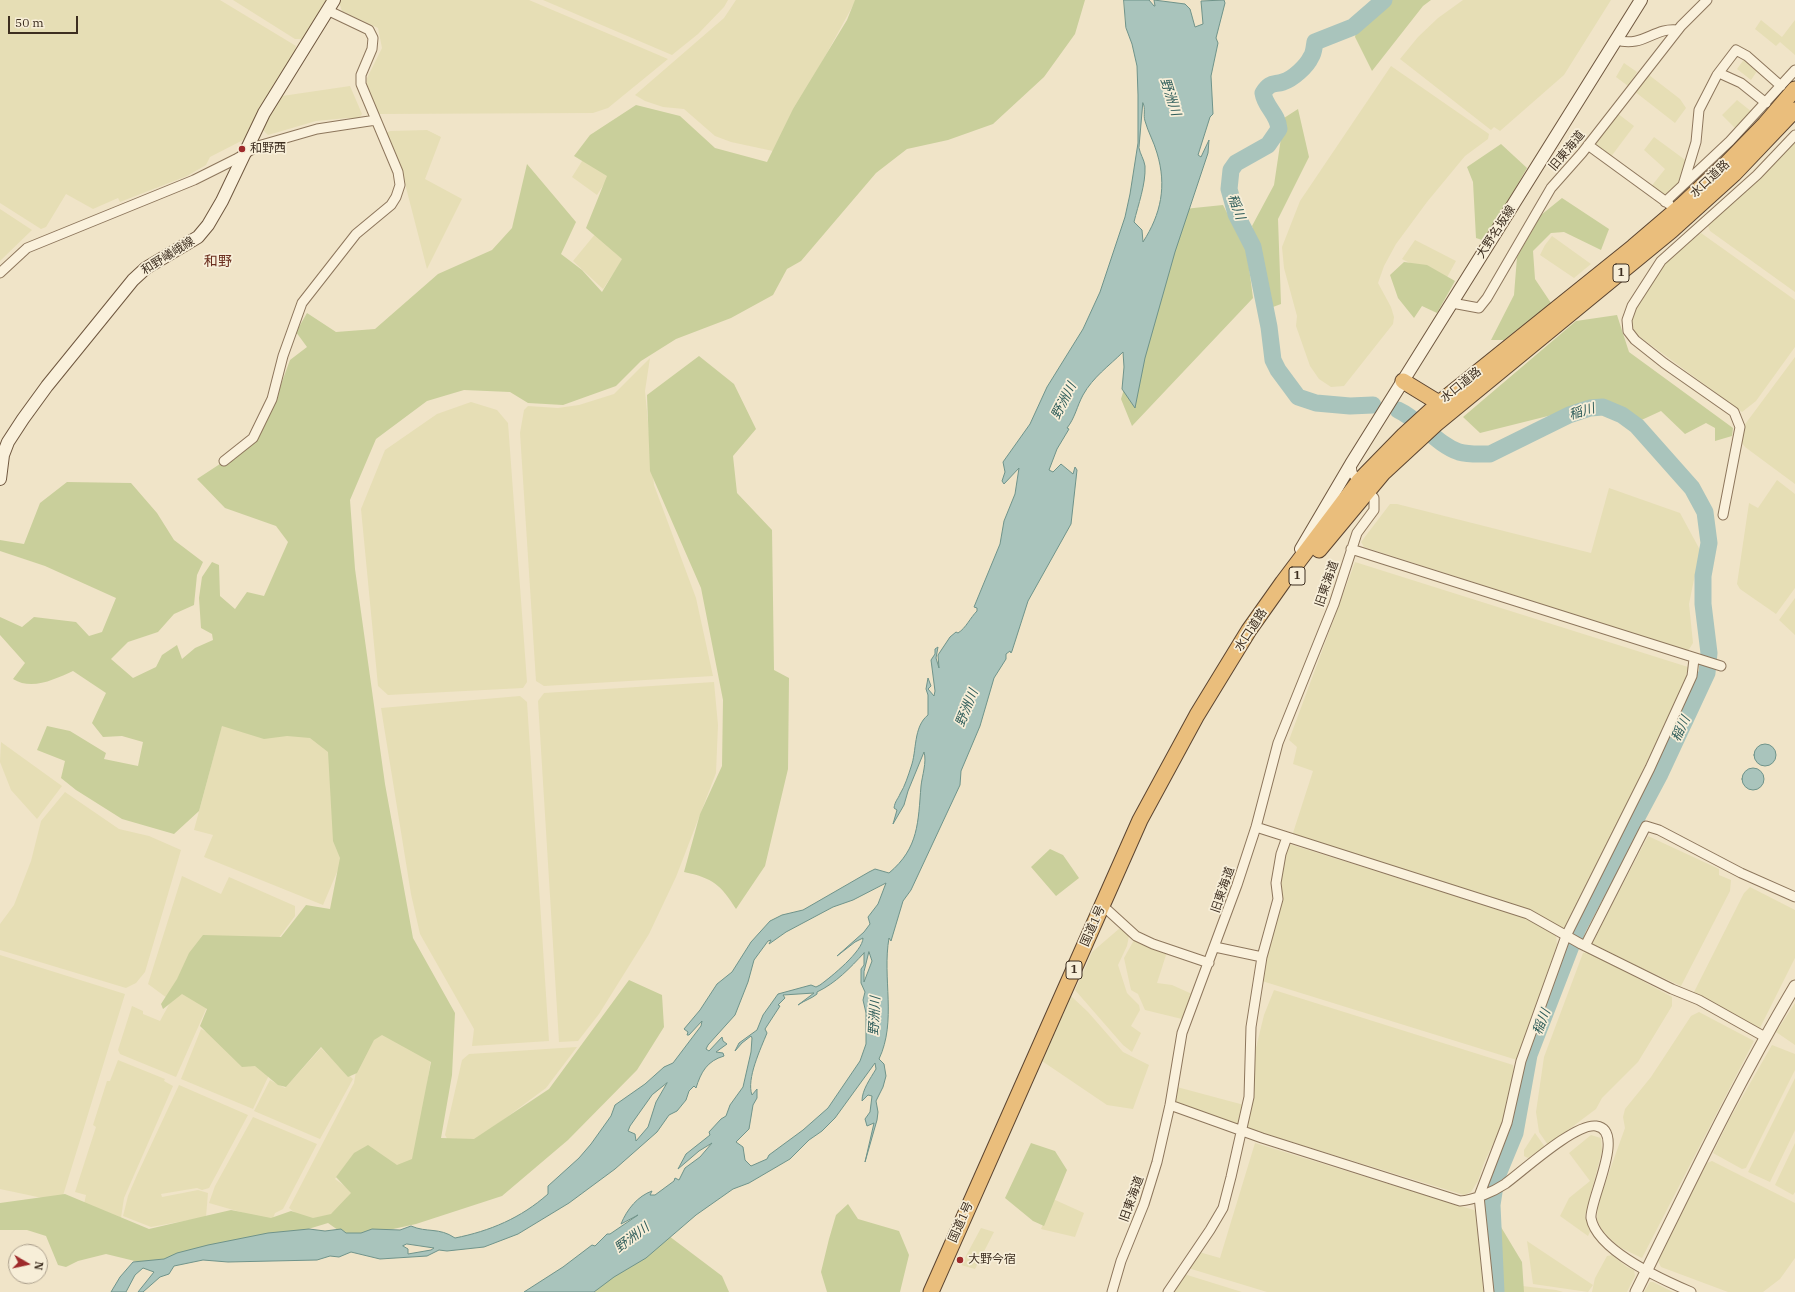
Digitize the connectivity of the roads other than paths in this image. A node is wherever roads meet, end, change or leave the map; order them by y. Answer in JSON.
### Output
{"nodes":[{"id":1,"x":1641,"y":0,"type":"edge"},
{"id":2,"x":1707,"y":0,"type":"edge"},
{"id":3,"x":330,"y":5,"type":"edge"},
{"id":4,"x":1678,"y":30,"type":"junction"},
{"id":5,"x":1616,"y":40,"type":"junction"},
{"id":6,"x":1795,"y":70,"type":"edge"},
{"id":7,"x":1719,"y":73,"type":"junction"},
{"id":8,"x":1788,"y":88,"type":"edge"},
{"id":9,"x":1766,"y":102,"type":"junction"},
{"id":10,"x":1795,"y":110,"type":"edge"},
{"id":11,"x":376,"y":120,"type":"junction"},
{"id":12,"x":1795,"y":135,"type":"edge"},
{"id":13,"x":1588,"y":145,"type":"junction"},
{"id":14,"x":246,"y":152,"type":"junction"},
{"id":15,"x":1683,"y":185,"type":"junction"},
{"id":16,"x":0,"y":273,"type":"edge"},
{"id":17,"x":1452,"y":303,"type":"junction"},
{"id":18,"x":1403,"y":381,"type":"junction"},
{"id":19,"x":1439,"y":403,"type":"junction"},
{"id":20,"x":1430,"y":420,"type":"junction"},
{"id":21,"x":224,"y":461,"type":"dead end"},
{"id":22,"x":1351,"y":464,"type":"junction"},
{"id":23,"x":0,"y":472,"type":"edge"},
{"id":24,"x":1366,"y":493,"type":"junction"},
{"id":25,"x":1344,"y":502,"type":"junction"},
{"id":26,"x":1723,"y":515,"type":"dead end"},
{"id":27,"x":1334,"y":533,"type":"junction"},
{"id":28,"x":1351,"y":550,"type":"junction"},
{"id":29,"x":1283,"y":582,"type":"junction"},
{"id":30,"x":1234,"y":657,"type":"junction"},
{"id":31,"x":1696,"y":659,"type":"junction"},
{"id":32,"x":1718,"y":666,"type":"dead end"},
{"id":33,"x":1256,"y":827,"type":"junction"},
{"id":34,"x":1287,"y":837,"type":"junction"},
{"id":35,"x":1795,"y":897,"type":"edge"},
{"id":36,"x":1102,"y":905,"type":"junction"},
{"id":37,"x":1568,"y":937,"type":"junction"},
{"id":38,"x":1583,"y":945,"type":"junction"},
{"id":39,"x":1215,"y":947,"type":"junction"},
{"id":40,"x":1262,"y":957,"type":"junction"},
{"id":41,"x":1209,"y":963,"type":"junction"},
{"id":42,"x":1795,"y":986,"type":"edge"},
{"id":43,"x":1765,"y":1037,"type":"junction"},
{"id":44,"x":1170,"y":1105,"type":"junction"},
{"id":45,"x":1242,"y":1131,"type":"junction"},
{"id":46,"x":1483,"y":1194,"type":"junction"},
{"id":47,"x":1646,"y":1272,"type":"junction"},
{"id":48,"x":931,"y":1292,"type":"edge"},
{"id":49,"x":1112,"y":1292,"type":"edge"},
{"id":50,"x":1168,"y":1292,"type":"edge"},
{"id":51,"x":1489,"y":1292,"type":"edge"},
{"id":52,"x":1636,"y":1292,"type":"edge"},
{"id":53,"x":1691,"y":1292,"type":"edge"}],
"edges":[{"from":1,"to":5,"type":"main road","name":"大野名坂線"},
{"from":2,"to":4,"type":"street","name":"旧東海道"},
{"from":3,"to":11,"type":"street"},
{"from":3,"to":14,"type":"main road","name":"和野嶬峨線"},
{"from":4,"to":5,"type":"street"},
{"from":4,"to":13,"type":"street","name":"旧東海道"},
{"from":5,"to":17,"type":"main road","name":"大野名坂線"},
{"from":6,"to":8,"type":"street"},
{"from":7,"to":8,"type":"street"},
{"from":7,"to":9,"type":"street"},
{"from":7,"to":15,"type":"street"},
{"from":8,"to":9,"type":"street"},
{"from":8,"to":19,"type":"highway","name":"水口道路","number":"1"},
{"from":9,"to":15,"type":"street"},
{"from":10,"to":20,"type":"highway","name":"水口道路","number":"1"},
{"from":11,"to":14,"type":"street"},
{"from":11,"to":21,"type":"street"},
{"from":12,"to":26,"type":"street"},
{"from":13,"to":15,"type":"street"},
{"from":13,"to":17,"type":"street","name":"旧東海道"},
{"from":14,"to":16,"type":"street"},
{"from":14,"to":23,"type":"main road","name":"和野嶬峨線"},
{"from":17,"to":18,"type":"main road","name":"大野名坂線"},
{"from":18,"to":19,"type":"highway"},
{"from":18,"to":22,"type":"main road","name":"大野名坂線"},
{"from":19,"to":20,"type":"highway","name":"水口道路","number":"1"},
{"from":20,"to":24,"type":"highway","name":"水口道路","number":"1"},
{"from":22,"to":24,"type":"street"},
{"from":22,"to":25,"type":"main road"},
{"from":22,"to":29,"type":"main road","name":"大野名坂線"},
{"from":24,"to":25,"type":"highway","name":"水口道路","number":"1"},
{"from":24,"to":27,"type":"highway","name":"水口道路","number":"1"},
{"from":24,"to":28,"type":"street","name":"旧東海道"},
{"from":25,"to":27,"type":"main road"},
{"from":25,"to":29,"type":"highway","name":"水口道路","number":"1"},
{"from":27,"to":30,"type":"highway","name":"水口道路","number":"1"},
{"from":28,"to":31,"type":"street"},
{"from":28,"to":33,"type":"street","name":"旧東海道"},
{"from":29,"to":30,"type":"highway","name":"水口道路","number":"1"},
{"from":30,"to":36,"type":"highway","name":"国道1号","number":"1"},
{"from":31,"to":32,"type":"street"},
{"from":31,"to":37,"type":"street"},
{"from":33,"to":34,"type":"street"},
{"from":33,"to":39,"type":"street","name":"旧東海道"},
{"from":34,"to":37,"type":"street"},
{"from":34,"to":40,"type":"street"},
{"from":35,"to":38,"type":"street"},
{"from":36,"to":41,"type":"street"},
{"from":36,"to":48,"type":"highway","name":"国道1号","number":"1"},
{"from":37,"to":38,"type":"street"},
{"from":37,"to":46,"type":"street"},
{"from":38,"to":43,"type":"street"},
{"from":39,"to":40,"type":"street"},
{"from":39,"to":41,"type":"street","name":"旧東海道"},
{"from":40,"to":45,"type":"street"},
{"from":41,"to":44,"type":"street","name":"旧東海道"},
{"from":42,"to":43,"type":"street"},
{"from":43,"to":47,"type":"street"},
{"from":44,"to":45,"type":"street"},
{"from":44,"to":49,"type":"street","name":"旧東海道"},
{"from":45,"to":46,"type":"street"},
{"from":45,"to":50,"type":"street"},
{"from":46,"to":47,"type":"street"},
{"from":46,"to":51,"type":"street"},
{"from":47,"to":52,"type":"street"},
{"from":47,"to":53,"type":"street"}]}
